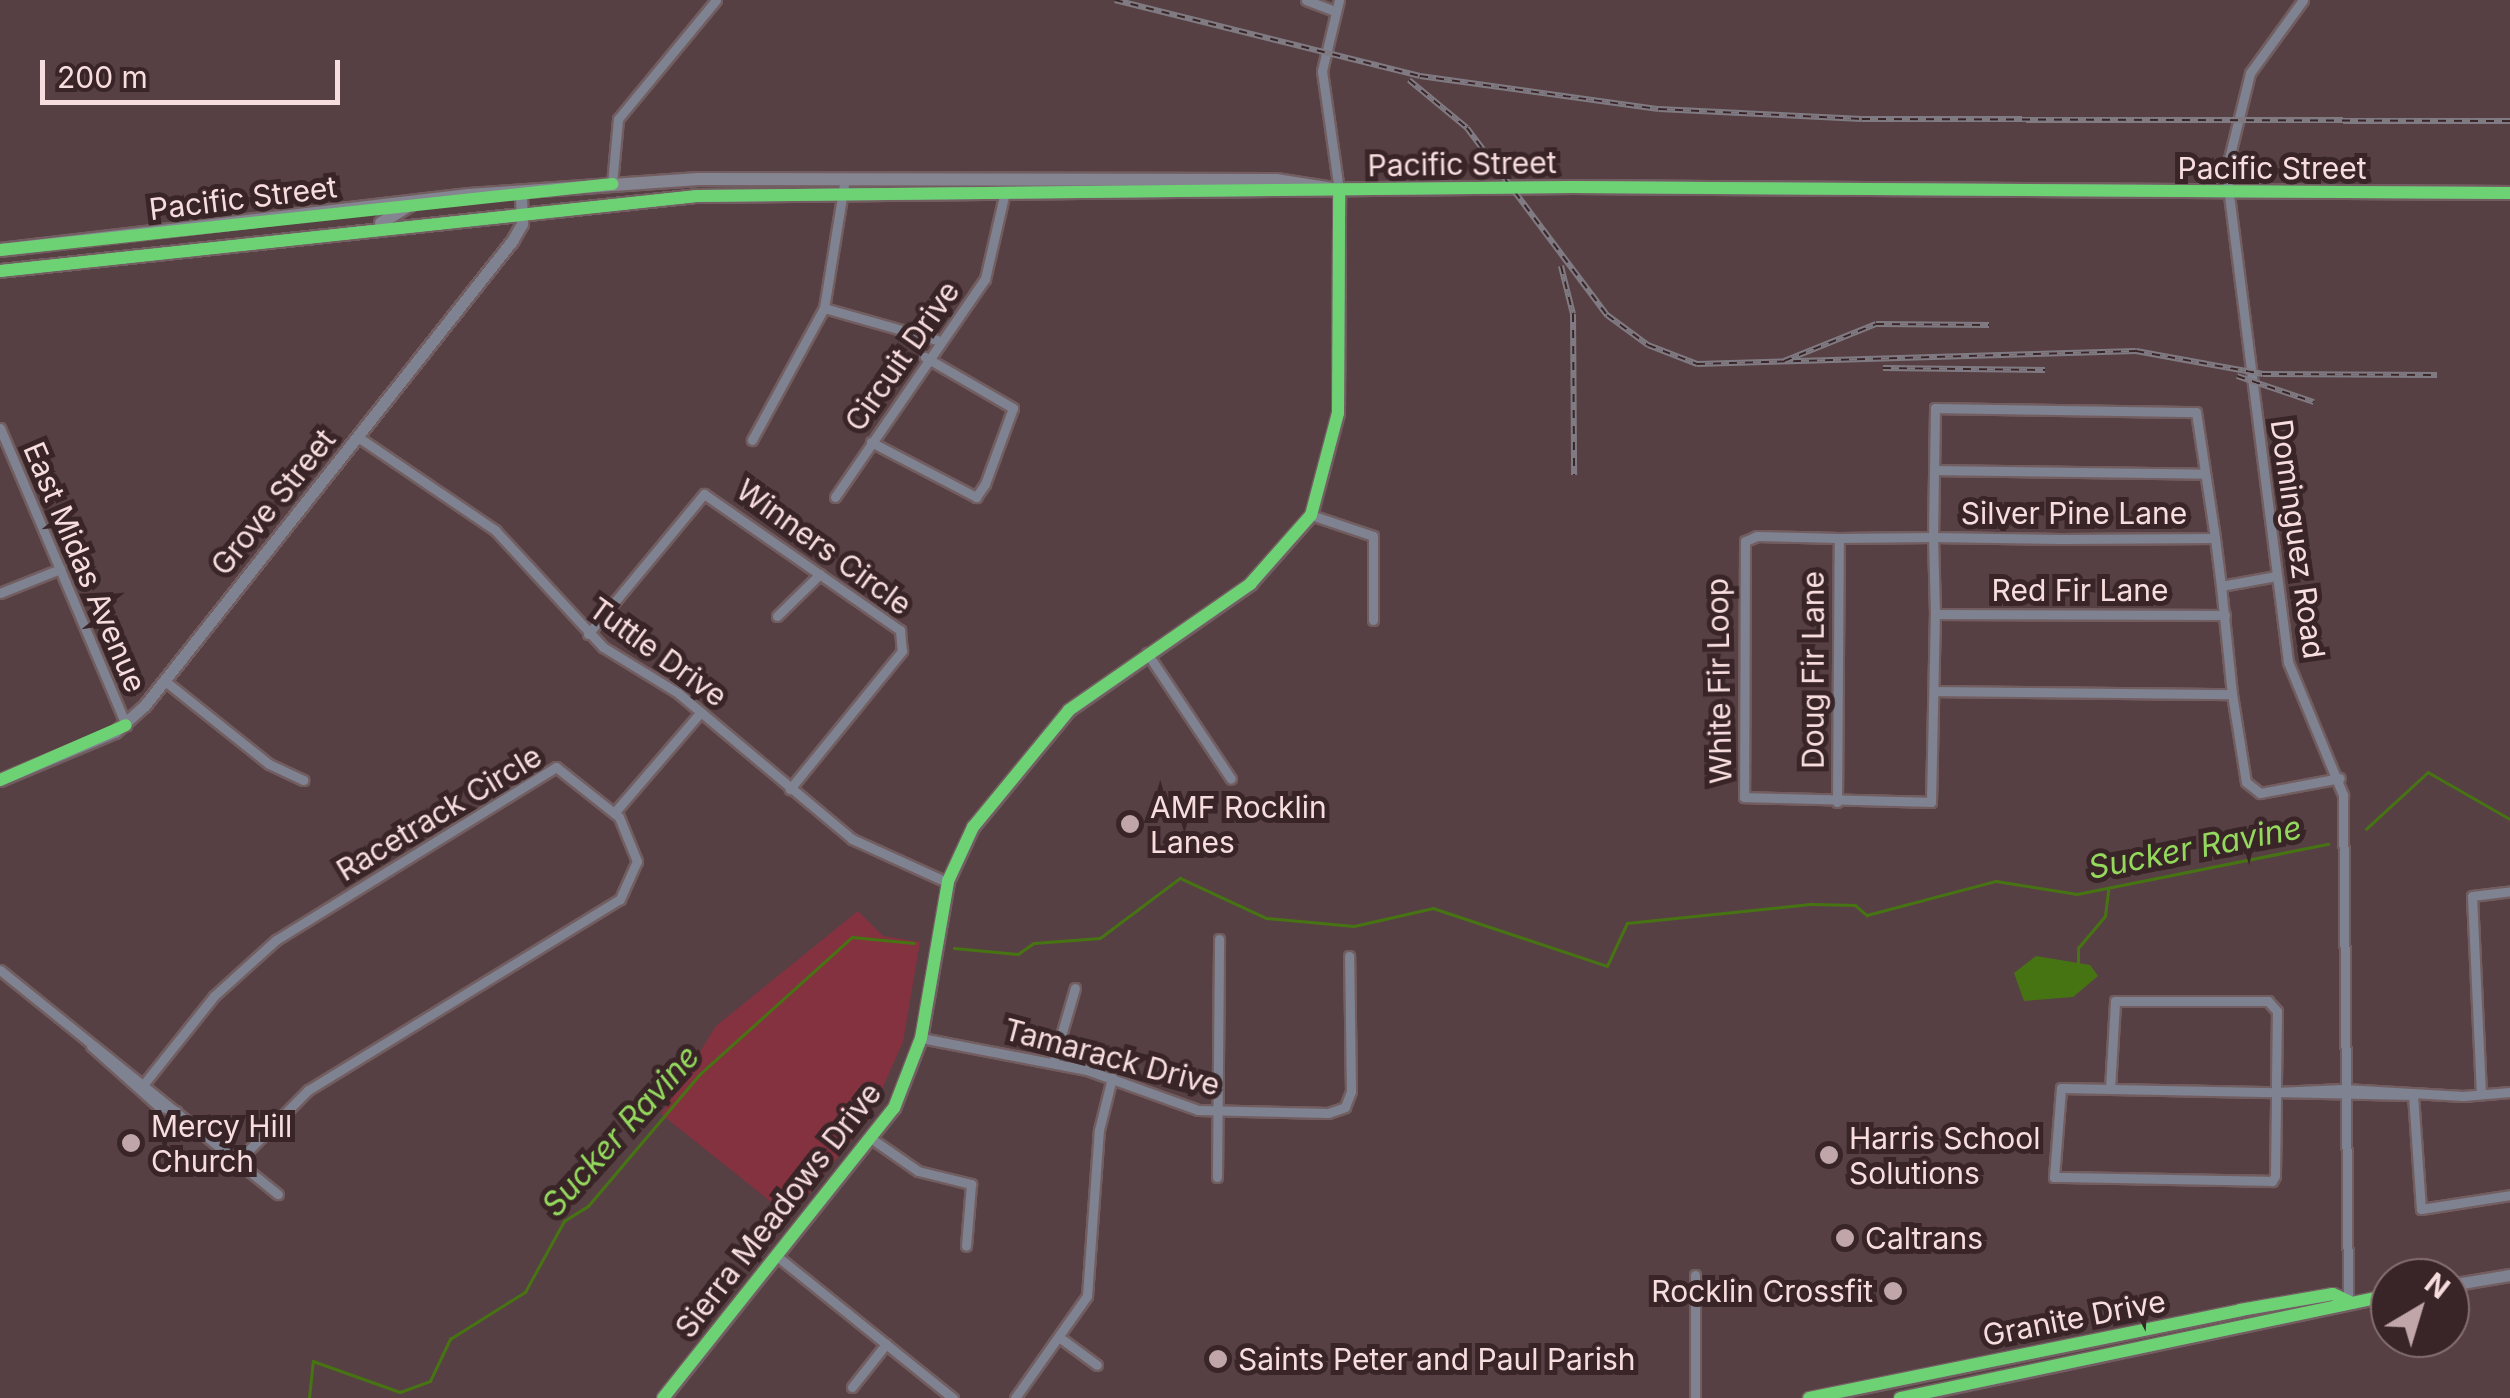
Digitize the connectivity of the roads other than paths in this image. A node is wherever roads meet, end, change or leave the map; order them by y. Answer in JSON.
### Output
{"nodes":[{"id":1,"x":716,"y":0,"type":"edge"},
{"id":2,"x":1306,"y":0,"type":"edge"},
{"id":3,"x":1339,"y":0,"type":"edge"},
{"id":4,"x":2303,"y":0,"type":"edge"},
{"id":5,"x":1334,"y":11,"type":"junction"},
{"id":6,"x":845,"y":178,"type":"junction"},
{"id":7,"x":1006,"y":179,"type":"junction"},
{"id":8,"x":612,"y":184,"type":"junction"},
{"id":9,"x":1339,"y":190,"type":"junction"},
{"id":10,"x":2510,"y":193,"type":"edge"},
{"id":11,"x":521,"y":194,"type":"junction"},
{"id":12,"x":2228,"y":194,"type":"junction"},
{"id":13,"x":844,"y":195,"type":"junction"},
{"id":14,"x":1004,"y":197,"type":"junction"},
{"id":15,"x":414,"y":202,"type":"junction"},
{"id":16,"x":522,"y":211,"type":"junction"},
{"id":17,"x":226,"y":226,"type":"junction"},
{"id":18,"x":360,"y":230,"type":"junction"},
{"id":19,"x":118,"y":239,"type":"junction"},
{"id":20,"x":270,"y":239,"type":"junction"},
{"id":21,"x":0,"y":250,"type":"edge"},
{"id":22,"x":73,"y":263,"type":"junction"},
{"id":23,"x":0,"y":271,"type":"edge"},
{"id":24,"x":824,"y":308,"type":"junction"},
{"id":25,"x":937,"y":340,"type":"junction"},
{"id":26,"x":925,"y":357,"type":"junction"},
{"id":27,"x":0,"y":428,"type":"edge"},
{"id":28,"x":358,"y":437,"type":"junction"},
{"id":29,"x":752,"y":440,"type":"dead end"},
{"id":30,"x":871,"y":442,"type":"junction"},
{"id":31,"x":1934,"y":470,"type":"junction"},
{"id":32,"x":2206,"y":474,"type":"junction"},
{"id":33,"x":836,"y":497,"type":"dead end"},
{"id":34,"x":1311,"y":515,"type":"junction"},
{"id":35,"x":1839,"y":538,"type":"junction"},
{"id":36,"x":1933,"y":538,"type":"junction"},
{"id":37,"x":2215,"y":538,"type":"junction"},
{"id":38,"x":60,"y":569,"type":"junction"},
{"id":39,"x":820,"y":574,"type":"junction"},
{"id":40,"x":2276,"y":576,"type":"junction"},
{"id":41,"x":2221,"y":586,"type":"junction"},
{"id":42,"x":0,"y":593,"type":"edge"},
{"id":43,"x":1936,"y":614,"type":"junction"},
{"id":44,"x":777,"y":616,"type":"dead end"},
{"id":45,"x":2225,"y":616,"type":"junction"},
{"id":46,"x":1374,"y":620,"type":"dead end"},
{"id":47,"x":588,"y":634,"type":"junction"},
{"id":48,"x":1147,"y":653,"type":"junction"},
{"id":49,"x":165,"y":681,"type":"junction"},
{"id":50,"x":1934,"y":692,"type":"junction"},
{"id":51,"x":2232,"y":694,"type":"junction"},
{"id":52,"x":701,"y":712,"type":"junction"},
{"id":53,"x":126,"y":725,"type":"junction"},
{"id":54,"x":2340,"y":778,"type":"junction"},
{"id":55,"x":1231,"y":779,"type":"dead end"},
{"id":56,"x":0,"y":780,"type":"edge"},
{"id":57,"x":303,"y":780,"type":"dead end"},
{"id":58,"x":790,"y":789,"type":"junction"},
{"id":59,"x":1837,"y":802,"type":"junction"},
{"id":60,"x":614,"y":812,"type":"junction"},
{"id":61,"x":947,"y":882,"type":"junction"},
{"id":62,"x":2510,"y":891,"type":"edge"},
{"id":63,"x":1219,"y":939,"type":"dead end"},
{"id":64,"x":1349,"y":956,"type":"dead end"},
{"id":65,"x":0,"y":970,"type":"edge"},
{"id":66,"x":1075,"y":988,"type":"dead end"},
{"id":67,"x":921,"y":1038,"type":"junction"},
{"id":68,"x":86,"y":1040,"type":"junction"},
{"id":69,"x":1053,"y":1063,"type":"junction"},
{"id":70,"x":1112,"y":1078,"type":"junction"},
{"id":71,"x":144,"y":1082,"type":"junction"},
{"id":72,"x":2110,"y":1089,"type":"junction"},
{"id":73,"x":2276,"y":1092,"type":"junction"},
{"id":74,"x":2510,"y":1092,"type":"edge"},
{"id":75,"x":2344,"y":1094,"type":"junction"},
{"id":76,"x":2482,"y":1094,"type":"junction"},
{"id":77,"x":2413,"y":1095,"type":"junction"},
{"id":78,"x":176,"y":1111,"type":"junction"},
{"id":79,"x":1218,"y":1113,"type":"junction"},
{"id":80,"x":872,"y":1139,"type":"junction"},
{"id":81,"x":238,"y":1160,"type":"junction"},
{"id":82,"x":1217,"y":1178,"type":"dead end"},
{"id":83,"x":278,"y":1194,"type":"dead end"},
{"id":84,"x":2510,"y":1195,"type":"edge"},
{"id":85,"x":966,"y":1246,"type":"dead end"},
{"id":86,"x":778,"y":1257,"type":"junction"},
{"id":87,"x":1695,"y":1275,"type":"dead end"},
{"id":88,"x":2510,"y":1276,"type":"edge"},
{"id":89,"x":2470,"y":1282,"type":"edge"},
{"id":90,"x":2370,"y":1298,"type":"edge"},
{"id":91,"x":2348,"y":1302,"type":"junction"},
{"id":92,"x":1063,"y":1340,"type":"junction"},
{"id":93,"x":886,"y":1344,"type":"junction"},
{"id":94,"x":1097,"y":1365,"type":"dead end"},
{"id":95,"x":852,"y":1387,"type":"dead end"},
{"id":96,"x":663,"y":1398,"type":"edge"},
{"id":97,"x":953,"y":1398,"type":"edge"},
{"id":98,"x":1015,"y":1398,"type":"edge"},
{"id":99,"x":1695,"y":1398,"type":"edge"},
{"id":100,"x":1809,"y":1398,"type":"edge"},
{"id":101,"x":1900,"y":1398,"type":"edge"}],
"edges":[{"from":1,"to":8,"type":"street"},
{"from":2,"to":5,"type":"street"},
{"from":3,"to":5,"type":"street"},
{"from":4,"to":12,"type":"street","name":"Dominguez Road"},
{"from":5,"to":9,"type":"street"},
{"from":6,"to":7,"type":"main road","name":"Pacific Street"},
{"from":6,"to":8,"type":"main road","name":"Pacific Street"},
{"from":6,"to":13,"type":"street"},
{"from":7,"to":9,"type":"main road","name":"Pacific Street"},
{"from":7,"to":14,"type":"street","name":"Circuit Drive"},
{"from":8,"to":11,"type":"main road","name":"Pacific Street"},
{"from":9,"to":12,"type":"main road","name":"Pacific Street"},
{"from":9,"to":14,"type":"main road","name":"Pacific Street"},
{"from":9,"to":34,"type":"street","name":"Sierra Meadows Drive"},
{"from":10,"to":12,"type":"main road","name":"Pacific Street"},
{"from":11,"to":15,"type":"main road","name":"Pacific Street"},
{"from":11,"to":16,"type":"street","name":"Grove Street"},
{"from":12,"to":40,"type":"street","name":"Dominguez Road"},
{"from":13,"to":14,"type":"main road","name":"Pacific Street"},
{"from":13,"to":16,"type":"main road","name":"Pacific Street"},
{"from":13,"to":24,"type":"street"},
{"from":14,"to":25,"type":"street","name":"Circuit Drive"},
{"from":15,"to":17,"type":"main road","name":"Pacific Street"},
{"from":15,"to":18,"type":"main road"},
{"from":16,"to":18,"type":"main road","name":"Pacific Street"},
{"from":16,"to":28,"type":"street","name":"Grove Street"},
{"from":17,"to":19,"type":"main road","name":"Pacific Street"},
{"from":17,"to":20,"type":"main road"},
{"from":18,"to":20,"type":"main road","name":"Pacific Street"},
{"from":19,"to":21,"type":"main road","name":"Pacific Street"},
{"from":19,"to":22,"type":"main road"},
{"from":20,"to":22,"type":"main road","name":"Pacific Street"},
{"from":22,"to":23,"type":"main road","name":"Pacific Street"},
{"from":24,"to":25,"type":"street"},
{"from":24,"to":29,"type":"street"},
{"from":25,"to":26,"type":"street","name":"Circuit Drive"},
{"from":26,"to":30,"type":"street","name":"Circuit Drive"},
{"from":26,"to":30,"type":"street"},
{"from":27,"to":38,"type":"street","name":"East Midas Avenue"},
{"from":28,"to":47,"type":"street","name":"Tuttle Drive"},
{"from":28,"to":49,"type":"street","name":"Grove Street"},
{"from":30,"to":33,"type":"street","name":"Circuit Drive"},
{"from":31,"to":32,"type":"street"},
{"from":31,"to":32,"type":"street"},
{"from":31,"to":36,"type":"street"},
{"from":32,"to":37,"type":"street"},
{"from":34,"to":46,"type":"street"},
{"from":34,"to":48,"type":"street","name":"Sierra Meadows Drive"},
{"from":35,"to":36,"type":"street","name":"White Fir Loop"},
{"from":35,"to":59,"type":"street","name":"Doug Fir Lane"},
{"from":35,"to":59,"type":"street","name":"White Fir Loop"},
{"from":36,"to":37,"type":"street","name":"Silver Pine Lane"},
{"from":36,"to":43,"type":"street","name":"White Fir Loop"},
{"from":37,"to":41,"type":"street"},
{"from":38,"to":42,"type":"street"},
{"from":38,"to":53,"type":"street","name":"East Midas Avenue"},
{"from":39,"to":44,"type":"street"},
{"from":39,"to":47,"type":"street","name":"Winners Circle"},
{"from":39,"to":58,"type":"street","name":"Winners Circle"},
{"from":40,"to":41,"type":"street"},
{"from":40,"to":54,"type":"street","name":"Dominguez Road"},
{"from":41,"to":45,"type":"street"},
{"from":43,"to":45,"type":"street","name":"Red Fir Lane"},
{"from":43,"to":50,"type":"street","name":"White Fir Loop"},
{"from":45,"to":51,"type":"street"},
{"from":47,"to":52,"type":"street","name":"Tuttle Drive"},
{"from":48,"to":55,"type":"street"},
{"from":48,"to":61,"type":"street","name":"Sierra Meadows Drive"},
{"from":49,"to":53,"type":"street","name":"Grove Street"},
{"from":49,"to":57,"type":"street"},
{"from":50,"to":51,"type":"street"},
{"from":50,"to":59,"type":"street","name":"White Fir Loop"},
{"from":51,"to":54,"type":"street"},
{"from":52,"to":58,"type":"street","name":"Tuttle Drive"},
{"from":52,"to":60,"type":"street"},
{"from":53,"to":56,"type":"street","name":"Grove Street"},
{"from":54,"to":75,"type":"street","name":"Dominguez Road"},
{"from":58,"to":61,"type":"street","name":"Tuttle Drive"},
{"from":60,"to":71,"type":"street","name":"Racetrack Circle"},
{"from":60,"to":81,"type":"street","name":"Racetrack Circle"},
{"from":61,"to":67,"type":"street","name":"Sierra Meadows Drive"},
{"from":62,"to":76,"type":"street"},
{"from":63,"to":79,"type":"street"},
{"from":64,"to":79,"type":"street","name":"Tamarack Drive"},
{"from":65,"to":68,"type":"street"},
{"from":66,"to":69,"type":"street"},
{"from":67,"to":69,"type":"street","name":"Tamarack Drive"},
{"from":67,"to":80,"type":"street","name":"Sierra Meadows Drive"},
{"from":68,"to":71,"type":"street"},
{"from":68,"to":78,"type":"street"},
{"from":69,"to":70,"type":"street","name":"Tamarack Drive"},
{"from":70,"to":79,"type":"street","name":"Tamarack Drive"},
{"from":70,"to":92,"type":"street"},
{"from":71,"to":78,"type":"street"},
{"from":72,"to":73,"type":"street"},
{"from":72,"to":73,"type":"street"},
{"from":72,"to":73,"type":"street"},
{"from":73,"to":75,"type":"street"},
{"from":74,"to":76,"type":"street"},
{"from":75,"to":77,"type":"street"},
{"from":75,"to":91,"type":"street","name":"Dominguez Road"},
{"from":76,"to":77,"type":"street"},
{"from":77,"to":84,"type":"street"},
{"from":78,"to":81,"type":"street"},
{"from":79,"to":82,"type":"street"},
{"from":80,"to":85,"type":"street"},
{"from":80,"to":86,"type":"street","name":"Sierra Meadows Drive"},
{"from":81,"to":83,"type":"street"},
{"from":86,"to":93,"type":"street"},
{"from":86,"to":96,"type":"street","name":"Sierra Meadows Drive"},
{"from":87,"to":99,"type":"street"},
{"from":88,"to":89,"type":"street"},
{"from":90,"to":91,"type":"street","name":"Granite Drive"},
{"from":91,"to":100,"type":"street","name":"Granite Drive"},
{"from":91,"to":101,"type":"street","name":"Granite Drive"},
{"from":92,"to":94,"type":"street"},
{"from":92,"to":98,"type":"street"},
{"from":93,"to":95,"type":"street"},
{"from":93,"to":97,"type":"street"}]}
